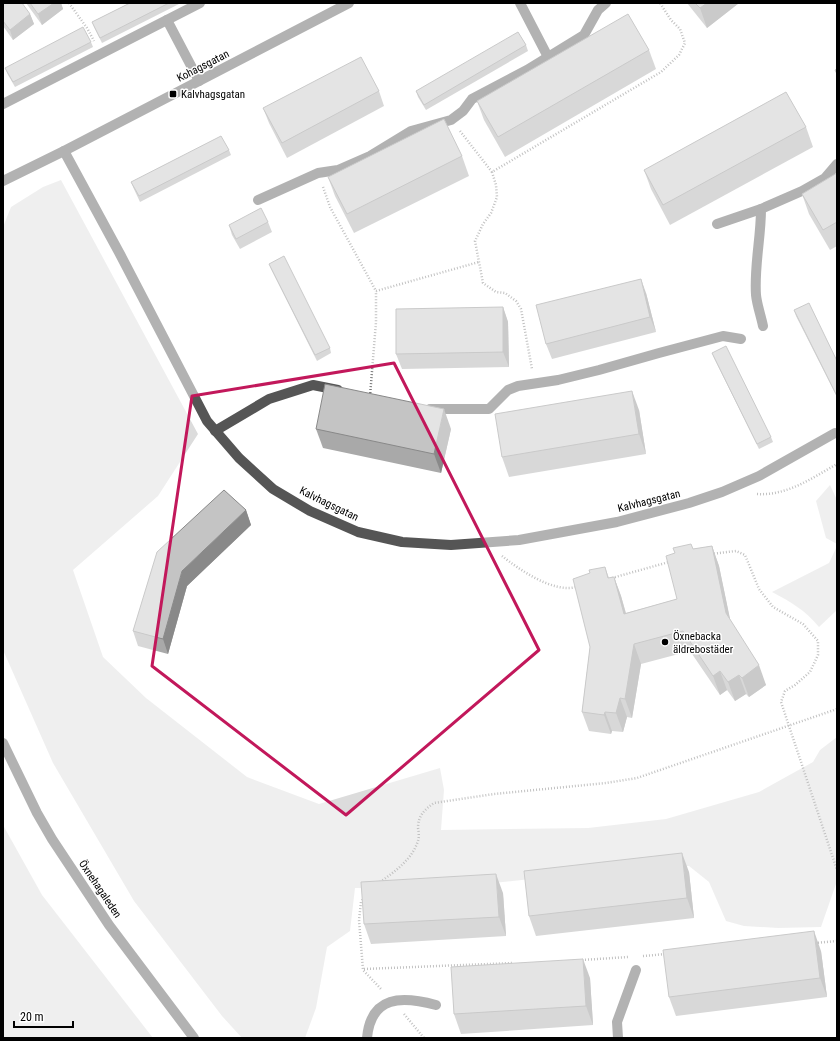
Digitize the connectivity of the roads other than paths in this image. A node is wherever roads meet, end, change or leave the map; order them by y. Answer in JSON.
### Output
{"nodes":[{"id":1,"x":200,"y":3,"type":"edge"},
{"id":2,"x":349,"y":3,"type":"edge"},
{"id":3,"x":520,"y":3,"type":"edge"},
{"id":4,"x":606,"y":3,"type":"edge"},
{"id":5,"x":167,"y":20,"type":"junction"},
{"id":6,"x":548,"y":57,"type":"junction"},
{"id":7,"x":199,"y":81,"type":"junction"},
{"id":8,"x":3,"y":104,"type":"edge"},
{"id":9,"x":64,"y":151,"type":"junction"},
{"id":10,"x":837,"y":164,"type":"edge"},
{"id":11,"x":3,"y":181,"type":"edge"},
{"id":12,"x":258,"y":200,"type":"dead end"},
{"id":13,"x":761,"y":209,"type":"junction"},
{"id":14,"x":718,"y":224,"type":"dead end"},
{"id":15,"x":763,"y":326,"type":"dead end"},
{"id":16,"x":742,"y":338,"type":"dead end"},
{"id":17,"x":370,"y":396,"type":"edge"},
{"id":18,"x":423,"y":407,"type":"edge"},
{"id":19,"x":489,"y":409,"type":"junction"},
{"id":20,"x":501,"y":414,"type":"edge"},
{"id":21,"x":215,"y":431,"type":"junction"},
{"id":22,"x":835,"y":433,"type":"dead end"},
{"id":23,"x":3,"y":744,"type":"edge"},
{"id":24,"x":636,"y":970,"type":"dead end"},
{"id":25,"x":436,"y":1005,"type":"dead end"},
{"id":26,"x":194,"y":1038,"type":"edge"},
{"id":27,"x":367,"y":1038,"type":"edge"},
{"id":28,"x":618,"y":1038,"type":"edge"}],
"edges":[{"from":1,"to":5,"type":"street"},
{"from":2,"to":7,"type":"street","name":"Kohagsgatan"},
{"from":3,"to":6,"type":"street"},
{"from":4,"to":6,"type":"street"},
{"from":5,"to":7,"type":"street"},
{"from":5,"to":8,"type":"street"},
{"from":6,"to":12,"type":"street"},
{"from":7,"to":9,"type":"street","name":"Kohagsgatan"},
{"from":9,"to":11,"type":"street","name":"Kohagsgatan"},
{"from":9,"to":21,"type":"street","name":"Kalvhagsgatan"},
{"from":10,"to":13,"type":"street"},
{"from":13,"to":14,"type":"street"},
{"from":13,"to":15,"type":"street"},
{"from":16,"to":19,"type":"street"},
{"from":17,"to":21,"type":"street"},
{"from":18,"to":19,"type":"street"},
{"from":19,"to":20,"type":"street"},
{"from":21,"to":22,"type":"street","name":"Kalvhagsgatan"},
{"from":23,"to":26,"type":"street","name":"Öxnehagaleden"},
{"from":24,"to":28,"type":"street"},
{"from":25,"to":27,"type":"street"}]}
